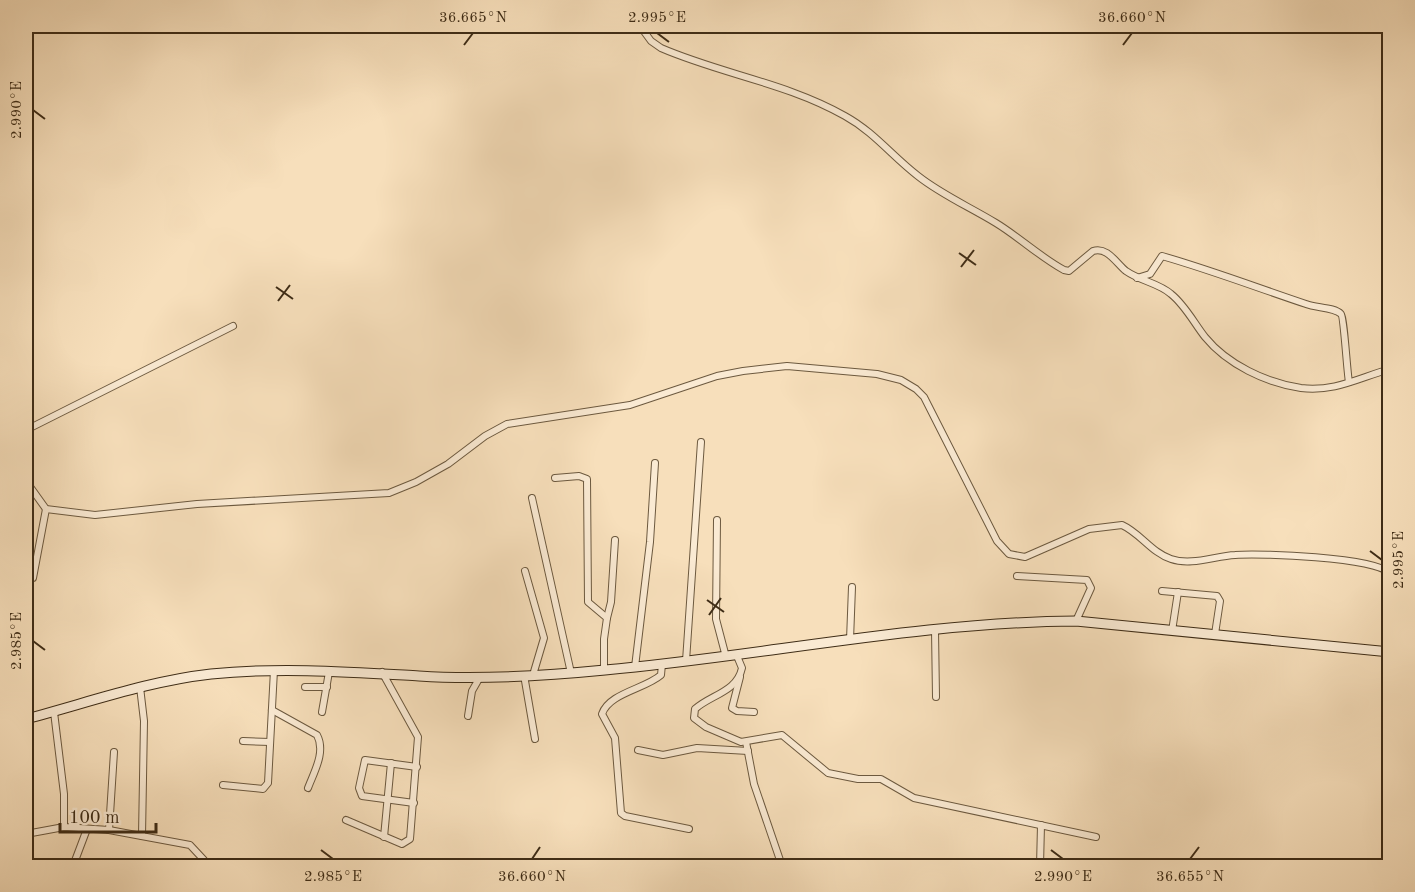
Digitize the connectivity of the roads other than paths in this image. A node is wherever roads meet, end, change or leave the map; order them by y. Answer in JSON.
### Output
{"nodes":[{"id":1,"x":640,"y":26,"type":"edge"},
{"id":2,"x":1136,"y":278,"type":"junction"},
{"id":3,"x":233,"y":326,"type":"dead end"},
{"id":4,"x":1389,"y":369,"type":"edge"},
{"id":5,"x":1348,"y":382,"type":"junction"},
{"id":6,"x":26,"y":430,"type":"edge"},
{"id":7,"x":701,"y":442,"type":"dead end"},
{"id":8,"x":655,"y":463,"type":"dead end"},
{"id":9,"x":555,"y":478,"type":"dead end"},
{"id":10,"x":26,"y":481,"type":"edge"},
{"id":11,"x":532,"y":498,"type":"dead end"},
{"id":12,"x":46,"y":509,"type":"junction"},
{"id":13,"x":717,"y":520,"type":"dead end"},
{"id":14,"x":615,"y":540,"type":"dead end"},
{"id":15,"x":525,"y":571,"type":"dead end"},
{"id":16,"x":1389,"y":573,"type":"edge"},
{"id":17,"x":1017,"y":576,"type":"dead end"},
{"id":18,"x":33,"y":578,"type":"dead end"},
{"id":19,"x":852,"y":587,"type":"dead end"},
{"id":20,"x":1162,"y":591,"type":"dead end"},
{"id":21,"x":1178,"y":592,"type":"junction"},
{"id":22,"x":607,"y":618,"type":"junction"},
{"id":23,"x":1076,"y":621,"type":"junction"},
{"id":24,"x":935,"y":630,"type":"junction"},
{"id":25,"x":1172,"y":631,"type":"junction"},
{"id":26,"x":1215,"y":634,"type":"junction"},
{"id":27,"x":850,"y":640,"type":"junction"},
{"id":28,"x":1389,"y":652,"type":"edge"},
{"id":29,"x":737,"y":656,"type":"junction"},
{"id":30,"x":726,"y":657,"type":"junction"},
{"id":31,"x":686,"y":661,"type":"junction"},
{"id":32,"x":662,"y":664,"type":"junction"},
{"id":33,"x":635,"y":667,"type":"junction"},
{"id":34,"x":274,"y":670,"type":"junction"},
{"id":35,"x":604,"y":671,"type":"junction"},
{"id":36,"x":329,"y":672,"type":"junction"},
{"id":37,"x":382,"y":672,"type":"junction"},
{"id":38,"x":571,"y":672,"type":"junction"},
{"id":39,"x":741,"y":674,"type":"junction"},
{"id":40,"x":529,"y":675,"type":"junction"},
{"id":41,"x":480,"y":677,"type":"junction"},
{"id":42,"x":140,"y":687,"type":"junction"},
{"id":43,"x":305,"y":687,"type":"dead end"},
{"id":44,"x":327,"y":687,"type":"junction"},
{"id":45,"x":936,"y":697,"type":"dead end"},
{"id":46,"x":272,"y":710,"type":"junction"},
{"id":47,"x":54,"y":712,"type":"junction"},
{"id":48,"x":322,"y":712,"type":"dead end"},
{"id":49,"x":754,"y":712,"type":"dead end"},
{"id":50,"x":468,"y":716,"type":"dead end"},
{"id":51,"x":26,"y":719,"type":"edge"},
{"id":52,"x":535,"y":739,"type":"dead end"},
{"id":53,"x":243,"y":741,"type":"dead end"},
{"id":54,"x":270,"y":742,"type":"junction"},
{"id":55,"x":746,"y":742,"type":"junction"},
{"id":56,"x":638,"y":750,"type":"dead end"},
{"id":57,"x":748,"y":751,"type":"junction"},
{"id":58,"x":114,"y":752,"type":"dead end"},
{"id":59,"x":391,"y":763,"type":"junction"},
{"id":60,"x":417,"y":767,"type":"junction"},
{"id":61,"x":223,"y":785,"type":"dead end"},
{"id":62,"x":308,"y":788,"type":"dead end"},
{"id":63,"x":387,"y":800,"type":"junction"},
{"id":64,"x":414,"y":803,"type":"junction"},
{"id":65,"x":346,"y":820,"type":"dead end"},
{"id":66,"x":1041,"y":825,"type":"junction"},
{"id":67,"x":64,"y":827,"type":"junction"},
{"id":68,"x":87,"y":829,"type":"junction"},
{"id":69,"x":689,"y":829,"type":"dead end"},
{"id":70,"x":109,"y":830,"type":"junction"},
{"id":71,"x":26,"y":834,"type":"edge"},
{"id":72,"x":142,"y":836,"type":"junction"},
{"id":73,"x":384,"y":837,"type":"junction"},
{"id":74,"x":1096,"y":837,"type":"dead end"},
{"id":75,"x":204,"y":860,"type":"dead end"},
{"id":76,"x":73,"y":867,"type":"edge"},
{"id":77,"x":782,"y":867,"type":"edge"},
{"id":78,"x":1040,"y":867,"type":"edge"}],
"edges":[{"from":1,"to":2,"type":"street"},
{"from":2,"to":5,"type":"street"},
{"from":2,"to":5,"type":"street"},
{"from":3,"to":6,"type":"street"},
{"from":4,"to":5,"type":"street"},
{"from":7,"to":31,"type":"street"},
{"from":8,"to":33,"type":"street"},
{"from":9,"to":22,"type":"street"},
{"from":10,"to":12,"type":"street"},
{"from":11,"to":38,"type":"street"},
{"from":12,"to":16,"type":"street"},
{"from":12,"to":18,"type":"street"},
{"from":13,"to":30,"type":"street"},
{"from":14,"to":22,"type":"street"},
{"from":15,"to":40,"type":"street"},
{"from":17,"to":23,"type":"street"},
{"from":19,"to":27,"type":"street"},
{"from":20,"to":21,"type":"street"},
{"from":21,"to":25,"type":"street"},
{"from":21,"to":26,"type":"street"},
{"from":22,"to":35,"type":"street"},
{"from":23,"to":24,"type":"main road"},
{"from":23,"to":25,"type":"main road"},
{"from":24,"to":27,"type":"main road"},
{"from":24,"to":45,"type":"street"},
{"from":25,"to":26,"type":"main road"},
{"from":26,"to":28,"type":"main road"},
{"from":27,"to":29,"type":"main road"},
{"from":29,"to":30,"type":"main road"},
{"from":29,"to":39,"type":"street"},
{"from":30,"to":31,"type":"main road"},
{"from":31,"to":32,"type":"main road"},
{"from":32,"to":33,"type":"main road"},
{"from":32,"to":69,"type":"street"},
{"from":33,"to":35,"type":"main road"},
{"from":34,"to":36,"type":"main road"},
{"from":34,"to":42,"type":"main road"},
{"from":34,"to":46,"type":"street"},
{"from":35,"to":38,"type":"main road"},
{"from":36,"to":37,"type":"main road"},
{"from":36,"to":44,"type":"street"},
{"from":37,"to":41,"type":"main road"},
{"from":37,"to":60,"type":"street"},
{"from":38,"to":40,"type":"main road"},
{"from":39,"to":49,"type":"street"},
{"from":39,"to":55,"type":"street"},
{"from":40,"to":41,"type":"main road"},
{"from":40,"to":52,"type":"street"},
{"from":41,"to":50,"type":"street"},
{"from":42,"to":47,"type":"main road"},
{"from":42,"to":72,"type":"street"},
{"from":43,"to":44,"type":"street"},
{"from":44,"to":48,"type":"street"},
{"from":46,"to":54,"type":"street"},
{"from":46,"to":62,"type":"street"},
{"from":47,"to":51,"type":"main road"},
{"from":47,"to":67,"type":"street"},
{"from":53,"to":54,"type":"street"},
{"from":54,"to":61,"type":"street"},
{"from":55,"to":57,"type":"street"},
{"from":55,"to":66,"type":"street"},
{"from":56,"to":57,"type":"street"},
{"from":57,"to":77,"type":"street"},
{"from":58,"to":70,"type":"street"},
{"from":59,"to":60,"type":"street"},
{"from":59,"to":63,"type":"street"},
{"from":59,"to":63,"type":"street"},
{"from":60,"to":64,"type":"street"},
{"from":63,"to":64,"type":"street"},
{"from":63,"to":73,"type":"street"},
{"from":64,"to":73,"type":"street"},
{"from":65,"to":73,"type":"street"},
{"from":66,"to":74,"type":"street"},
{"from":66,"to":78,"type":"street"},
{"from":67,"to":68,"type":"street"},
{"from":67,"to":71,"type":"street"},
{"from":68,"to":70,"type":"street"},
{"from":68,"to":76,"type":"street"},
{"from":70,"to":72,"type":"street"},
{"from":72,"to":75,"type":"street"}]}
